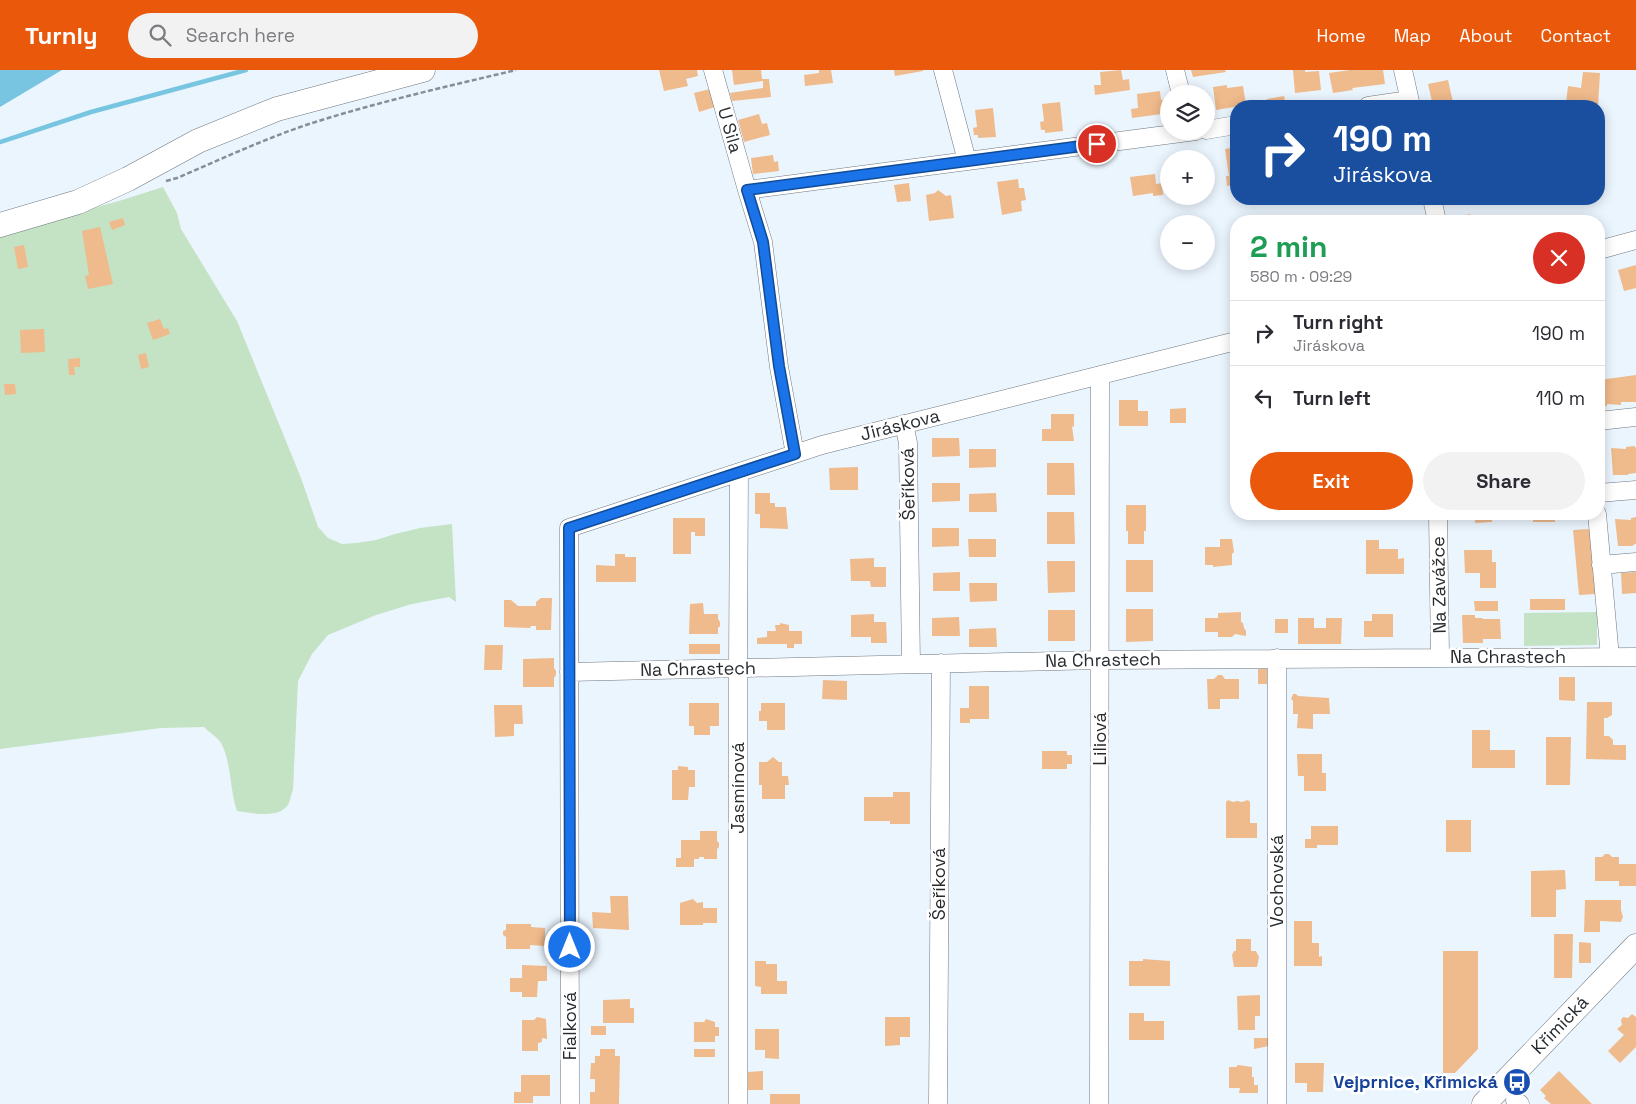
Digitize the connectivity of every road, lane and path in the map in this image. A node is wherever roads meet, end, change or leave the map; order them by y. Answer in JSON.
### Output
{"nodes":[{"id":1,"x":423,"y":70,"type":"edge"},
{"id":2,"x":516,"y":70,"type":"edge"},
{"id":3,"x":713,"y":70,"type":"edge"},
{"id":4,"x":943,"y":70,"type":"edge"},
{"id":5,"x":1175,"y":70,"type":"edge"},
{"id":6,"x":1403,"y":70,"type":"edge"},
{"id":7,"x":1179,"y":85,"type":"edge"},
{"id":8,"x":1409,"y":100,"type":"edge"},
{"id":9,"x":1230,"y":126,"type":"edge"},
{"id":10,"x":1215,"y":128,"type":"edge"},
{"id":11,"x":1160,"y":136,"type":"edge"},
{"id":12,"x":967,"y":161,"type":"junction"},
{"id":13,"x":161,"y":183,"type":"dead end"},
{"id":14,"x":747,"y":190,"type":"junction"},
{"id":15,"x":0,"y":225,"type":"edge"},
{"id":16,"x":1636,"y":240,"type":"edge"},
{"id":17,"x":1605,"y":248,"type":"edge"},
{"id":18,"x":1230,"y":342,"type":"edge"},
{"id":19,"x":1100,"y":375,"type":"junction"},
{"id":20,"x":1636,"y":417,"type":"edge"},
{"id":21,"x":1605,"y":420,"type":"edge"},
{"id":22,"x":904,"y":424,"type":"junction"},
{"id":23,"x":795,"y":454,"type":"junction"},
{"id":24,"x":739,"y":472,"type":"junction"},
{"id":25,"x":1636,"y":490,"type":"edge"},
{"id":26,"x":1605,"y":493,"type":"edge"},
{"id":27,"x":1438,"y":520,"type":"edge"},
{"id":28,"x":1598,"y":520,"type":"edge"},
{"id":29,"x":569,"y":528,"type":"joint"},
{"id":30,"x":1636,"y":562,"type":"edge"},
{"id":31,"x":1602,"y":565,"type":"junction"},
{"id":32,"x":1440,"y":656,"type":"junction"},
{"id":33,"x":1610,"y":657,"type":"junction"},
{"id":34,"x":1636,"y":657,"type":"edge"},
{"id":35,"x":1277,"y":658,"type":"junction"},
{"id":36,"x":1100,"y":660,"type":"junction"},
{"id":37,"x":940,"y":663,"type":"junction"},
{"id":38,"x":911,"y":664,"type":"junction"},
{"id":39,"x":738,"y":668,"type":"junction"},
{"id":40,"x":569,"y":672,"type":"junction"},
{"id":41,"x":1636,"y":946,"type":"edge"},
{"id":42,"x":570,"y":1104,"type":"edge"},
{"id":43,"x":738,"y":1104,"type":"edge"},
{"id":44,"x":938,"y":1104,"type":"edge"},
{"id":45,"x":1099,"y":1104,"type":"edge"},
{"id":46,"x":1277,"y":1104,"type":"edge"},
{"id":47,"x":1484,"y":1104,"type":"edge"}],
"edges":[{"from":1,"to":15,"type":"main road"},
{"from":2,"to":13,"type":"path"},
{"from":3,"to":14,"type":"street","name":"U Sila"},
{"from":4,"to":12,"type":"street"},
{"from":5,"to":7,"type":"street"},
{"from":6,"to":8,"type":"street"},
{"from":9,"to":10,"type":"street"},
{"from":11,"to":12,"type":"street"},
{"from":12,"to":14,"type":"street"},
{"from":14,"to":23,"type":"street","name":"U Sila"},
{"from":16,"to":17,"type":"street"},
{"from":18,"to":19,"type":"street","name":"Jiráskova"},
{"from":19,"to":22,"type":"street","name":"Jiráskova"},
{"from":19,"to":36,"type":"street","name":"Liliová"},
{"from":20,"to":21,"type":"street"},
{"from":22,"to":23,"type":"street","name":"Jiráskova"},
{"from":22,"to":38,"type":"street","name":"Šeříková"},
{"from":23,"to":24,"type":"street","name":"Jiráskova"},
{"from":24,"to":29,"type":"street","name":"Jiráskova"},
{"from":24,"to":39,"type":"street","name":"Jasmínová"},
{"from":25,"to":26,"type":"street"},
{"from":27,"to":32,"type":"street","name":"Na Zavážce"},
{"from":28,"to":31,"type":"street"},
{"from":29,"to":40,"type":"street","name":"Fialková"},
{"from":30,"to":31,"type":"street"},
{"from":31,"to":33,"type":"street"},
{"from":32,"to":33,"type":"street","name":"Na Chrastech"},
{"from":32,"to":35,"type":"street","name":"Na Chrastech"},
{"from":33,"to":34,"type":"street","name":"Na Chrastech"},
{"from":35,"to":36,"type":"street","name":"Na Chrastech"},
{"from":35,"to":46,"type":"street","name":"Vochovská"},
{"from":36,"to":37,"type":"street","name":"Na Chrastech"},
{"from":36,"to":45,"type":"street","name":"Liliová"},
{"from":37,"to":38,"type":"street","name":"Na Chrastech"},
{"from":37,"to":44,"type":"street","name":"Šeříková"},
{"from":38,"to":39,"type":"street","name":"Na Chrastech"},
{"from":39,"to":40,"type":"street","name":"Na Chrastech"},
{"from":39,"to":43,"type":"street","name":"Jasmínová"},
{"from":40,"to":42,"type":"street","name":"Fialková"},
{"from":41,"to":47,"type":"main road","name":"Křimická"}]}
